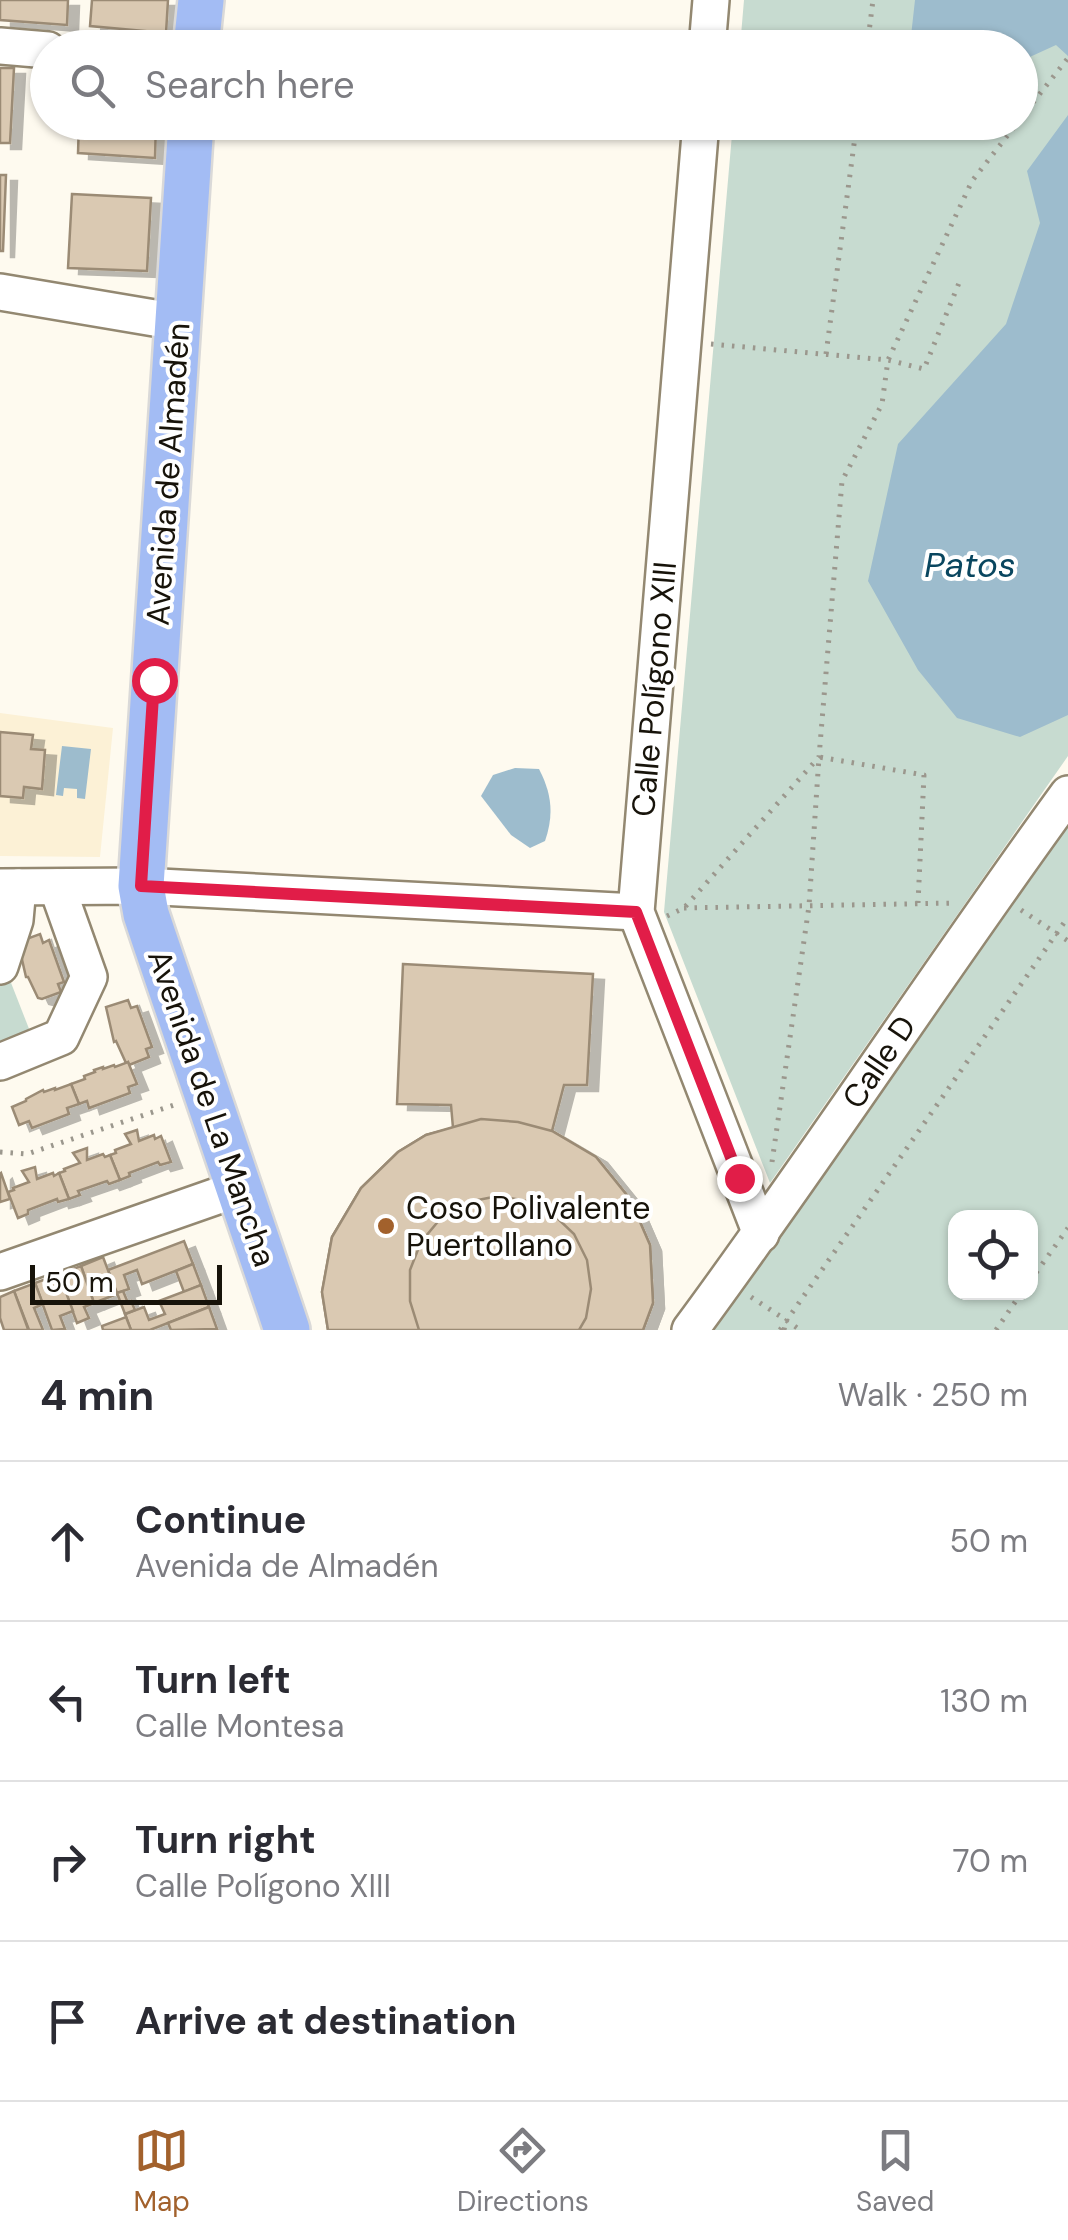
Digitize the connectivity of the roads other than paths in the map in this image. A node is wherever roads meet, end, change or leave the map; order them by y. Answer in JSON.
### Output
{"nodes":[{"id":1,"x":200,"y":0,"type":"edge"},
{"id":2,"x":711,"y":0,"type":"edge"},
{"id":3,"x":198,"y":30,"type":"edge"},
{"id":4,"x":708,"y":30,"type":"edge"},
{"id":5,"x":0,"y":46,"type":"edge"},
{"id":6,"x":30,"y":48,"type":"edge"},
{"id":7,"x":190,"y":140,"type":"edge"},
{"id":8,"x":700,"y":140,"type":"edge"},
{"id":9,"x":0,"y":292,"type":"edge"},
{"id":10,"x":178,"y":322,"type":"junction"},
{"id":11,"x":1068,"y":794,"type":"edge"},
{"id":12,"x":141,"y":886,"type":"junction"},
{"id":13,"x":9,"y":887,"type":"edge"},
{"id":14,"x":57,"y":887,"type":"junction"},
{"id":15,"x":639,"y":920,"type":"junction"},
{"id":16,"x":0,"y":966,"type":"edge"},
{"id":17,"x":0,"y":1062,"type":"edge"},
{"id":18,"x":240,"y":1188,"type":"junction"},
{"id":19,"x":761,"y":1234,"type":"junction"},
{"id":20,"x":0,"y":1272,"type":"edge"},
{"id":21,"x":287,"y":1330,"type":"edge"},
{"id":22,"x":690,"y":1330,"type":"edge"}],
"edges":[{"from":1,"to":3,"type":"main road"},
{"from":2,"to":4,"type":"street"},
{"from":5,"to":6,"type":"street"},
{"from":7,"to":10,"type":"main road","name":"Avenida de Almadén"},
{"from":8,"to":15,"type":"street","name":"Calle Polígono XIII"},
{"from":9,"to":10,"type":"street"},
{"from":10,"to":12,"type":"main road","name":"Avenida de Almadén"},
{"from":11,"to":19,"type":"street","name":"Calle D"},
{"from":12,"to":14,"type":"street"},
{"from":12,"to":15,"type":"street"},
{"from":12,"to":18,"type":"main road","name":"Avenida de La Mancha"},
{"from":13,"to":14,"type":"street"},
{"from":13,"to":16,"type":"street"},
{"from":14,"to":17,"type":"street"},
{"from":15,"to":19,"type":"street","name":"Calle Polígono XIII"},
{"from":18,"to":20,"type":"street"},
{"from":18,"to":21,"type":"main road","name":"Avenida de La Mancha"},
{"from":19,"to":22,"type":"street","name":"Calle D"}]}
